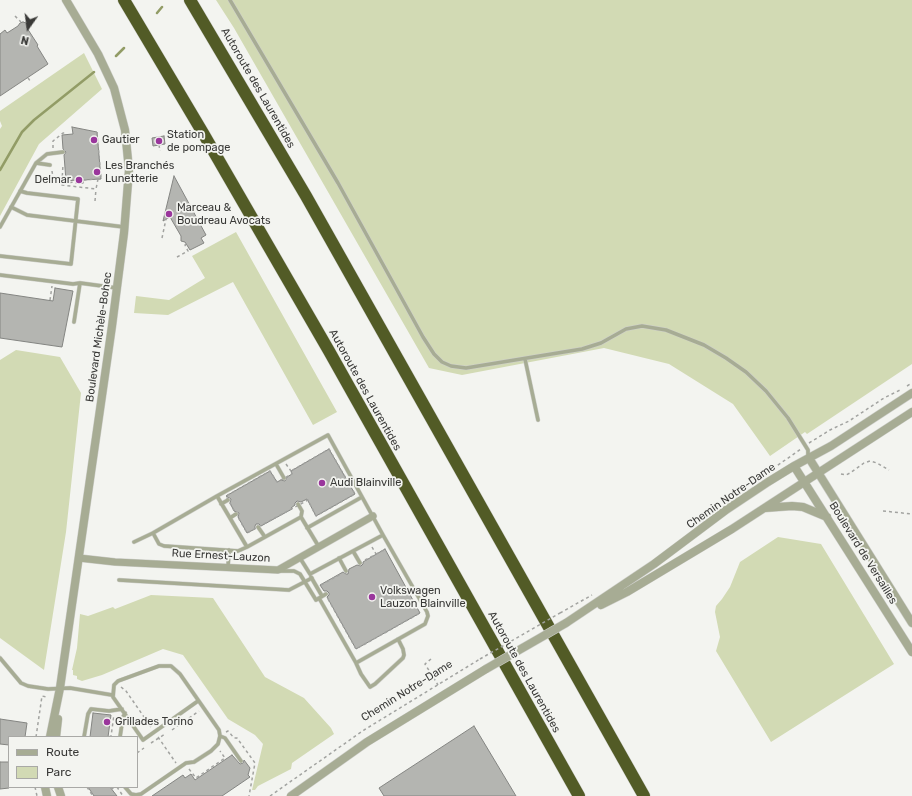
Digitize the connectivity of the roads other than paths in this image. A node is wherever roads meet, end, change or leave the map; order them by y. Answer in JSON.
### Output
{"nodes":[{"id":1,"x":66,"y":0,"type":"edge"},
{"id":2,"x":124,"y":0,"type":"edge"},
{"id":3,"x":190,"y":0,"type":"edge"},
{"id":4,"x":230,"y":0,"type":"edge"},
{"id":5,"x":63,"y":152,"type":"dead end"},
{"id":6,"x":36,"y":163,"type":"junction"},
{"id":7,"x":50,"y":165,"type":"road end"},
{"id":8,"x":20,"y":190,"type":"junction"},
{"id":9,"x":11,"y":207,"type":"junction"},
{"id":10,"x":76,"y":221,"type":"junction"},
{"id":11,"x":0,"y":227,"type":"edge"},
{"id":12,"x":125,"y":227,"type":"junction"},
{"id":13,"x":0,"y":256,"type":"edge"},
{"id":14,"x":0,"y":275,"type":"edge"},
{"id":15,"x":80,"y":283,"type":"junction"},
{"id":16,"x":117,"y":288,"type":"junction"},
{"id":17,"x":74,"y":322,"type":"dead end"},
{"id":18,"x":525,"y":359,"type":"junction"},
{"id":19,"x":912,"y":393,"type":"edge"},
{"id":20,"x":912,"y":412,"type":"edge"},
{"id":21,"x":538,"y":420,"type":"dead end"},
{"id":22,"x":809,"y":458,"type":"junction"},
{"id":23,"x":276,"y":464,"type":"junction"},
{"id":24,"x":794,"y":466,"type":"junction"},
{"id":25,"x":818,"y":473,"type":"junction"},
{"id":26,"x":284,"y":478,"type":"dead end"},
{"id":27,"x":805,"y":482,"type":"junction"},
{"id":28,"x":217,"y":496,"type":"junction"},
{"id":29,"x":362,"y":497,"type":"junction"},
{"id":30,"x":228,"y":500,"type":"road end"},
{"id":31,"x":221,"y":504,"type":"junction"},
{"id":32,"x":298,"y":504,"type":"dead end"},
{"id":33,"x":764,"y":508,"type":"junction"},
{"id":34,"x":236,"y":514,"type":"road end"},
{"id":35,"x":374,"y":516,"type":"junction"},
{"id":36,"x":301,"y":517,"type":"junction"},
{"id":37,"x":230,"y":518,"type":"junction"},
{"id":38,"x":828,"y":518,"type":"junction"},
{"id":39,"x":258,"y":527,"type":"dead end"},
{"id":40,"x":307,"y":528,"type":"junction"},
{"id":41,"x":153,"y":532,"type":"junction"},
{"id":42,"x":383,"y":535,"type":"junction"},
{"id":43,"x":265,"y":537,"type":"junction"},
{"id":44,"x":134,"y":542,"type":"dead end"},
{"id":45,"x":319,"y":547,"type":"junction"},
{"id":46,"x":247,"y":548,"type":"junction"},
{"id":47,"x":229,"y":550,"type":"junction"},
{"id":48,"x":353,"y":551,"type":"junction"},
{"id":49,"x":79,"y":558,"type":"junction"},
{"id":50,"x":300,"y":558,"type":"junction"},
{"id":51,"x":339,"y":558,"type":"junction"},
{"id":52,"x":360,"y":563,"type":"road end"},
{"id":53,"x":228,"y":567,"type":"junction"},
{"id":54,"x":273,"y":570,"type":"junction"},
{"id":55,"x":346,"y":571,"type":"road end"},
{"id":56,"x":311,"y":576,"type":"junction"},
{"id":57,"x":119,"y":580,"type":"dead end"},
{"id":58,"x":305,"y":581,"type":"junction"},
{"id":59,"x":321,"y":597,"type":"junction"},
{"id":60,"x":566,"y":622,"type":"junction"},
{"id":61,"x":912,"y":623,"type":"edge"},
{"id":62,"x":398,"y":640,"type":"junction"},
{"id":63,"x":912,"y":652,"type":"edge"},
{"id":64,"x":0,"y":658,"type":"edge"},
{"id":65,"x":356,"y":662,"type":"junction"},
{"id":66,"x":60,"y":688,"type":"junction"},
{"id":67,"x":112,"y":695,"type":"junction"},
{"id":68,"x":198,"y":701,"type":"junction"},
{"id":69,"x":122,"y":709,"type":"junction"},
{"id":70,"x":125,"y":713,"type":"junction"},
{"id":71,"x":50,"y":736,"type":"edge"},
{"id":72,"x":56,"y":736,"type":"edge"},
{"id":73,"x":84,"y":736,"type":"edge"},
{"id":74,"x":120,"y":736,"type":"edge"},
{"id":75,"x":220,"y":736,"type":"junction"},
{"id":76,"x":241,"y":761,"type":"dead end"},
{"id":77,"x":126,"y":788,"type":"edge"},
{"id":78,"x":291,"y":796,"type":"edge"},
{"id":79,"x":579,"y":796,"type":"edge"},
{"id":80,"x":644,"y":796,"type":"edge"}],
"edges":[{"from":1,"to":12,"type":"street","name":"Boulevard Michèle-Bohec"},
{"from":2,"to":79,"type":"highway","name":"Autoroute des Laurentides"},
{"from":3,"to":80,"type":"highway","name":"Autoroute des Laurentides"},
{"from":4,"to":18,"type":"lane"},
{"from":5,"to":6,"type":"lane"},
{"from":6,"to":7,"type":"lane"},
{"from":6,"to":8,"type":"lane"},
{"from":8,"to":9,"type":"lane"},
{"from":8,"to":10,"type":"lane"},
{"from":9,"to":10,"type":"lane"},
{"from":9,"to":11,"type":"lane"},
{"from":10,"to":12,"type":"lane"},
{"from":10,"to":13,"type":"lane"},
{"from":12,"to":16,"type":"street","name":"Boulevard Michèle-Bohec"},
{"from":14,"to":15,"type":"lane"},
{"from":15,"to":16,"type":"lane"},
{"from":15,"to":17,"type":"lane"},
{"from":16,"to":49,"type":"street","name":"Boulevard Michèle-Bohec"},
{"from":18,"to":21,"type":"lane"},
{"from":18,"to":22,"type":"lane"},
{"from":19,"to":22,"type":"street","name":"Chemin Notre-Dame"},
{"from":20,"to":25,"type":"street","name":"Chemin Notre-Dame"},
{"from":22,"to":24,"type":"street","name":"Chemin Notre-Dame"},
{"from":22,"to":25,"type":"street","name":"Boulevard de Versailles"},
{"from":23,"to":26,"type":"lane"},
{"from":23,"to":28,"type":"lane"},
{"from":23,"to":29,"type":"lane"},
{"from":24,"to":27,"type":"street","name":"Boulevard de Versailles"},
{"from":24,"to":60,"type":"street","name":"Chemin Notre-Dame"},
{"from":25,"to":27,"type":"street","name":"Chemin Notre-Dame"},
{"from":25,"to":61,"type":"street","name":"Boulevard de Versailles"},
{"from":27,"to":33,"type":"street","name":"Chemin Notre-Dame"},
{"from":27,"to":38,"type":"street","name":"Boulevard de Versailles"},
{"from":28,"to":31,"type":"lane"},
{"from":28,"to":41,"type":"lane"},
{"from":29,"to":35,"type":"lane"},
{"from":29,"to":40,"type":"lane"},
{"from":30,"to":31,"type":"lane"},
{"from":31,"to":37,"type":"lane"},
{"from":32,"to":36,"type":"lane"},
{"from":33,"to":38,"type":"street"},
{"from":33,"to":60,"type":"street","name":"Chemin Notre-Dame"},
{"from":34,"to":37,"type":"lane"},
{"from":35,"to":42,"type":"lane"},
{"from":35,"to":45,"type":"street","name":"Rue Ernest-Lauzon"},
{"from":36,"to":40,"type":"lane"},
{"from":36,"to":43,"type":"lane"},
{"from":37,"to":46,"type":"lane"},
{"from":38,"to":63,"type":"street","name":"Boulevard de Versailles"},
{"from":39,"to":43,"type":"lane"},
{"from":40,"to":45,"type":"lane"},
{"from":41,"to":44,"type":"lane"},
{"from":41,"to":47,"type":"lane"},
{"from":42,"to":48,"type":"lane"},
{"from":42,"to":62,"type":"lane"},
{"from":43,"to":46,"type":"lane"},
{"from":45,"to":50,"type":"street","name":"Rue Ernest-Lauzon"},
{"from":46,"to":47,"type":"lane"},
{"from":47,"to":53,"type":"lane"},
{"from":48,"to":51,"type":"lane"},
{"from":48,"to":52,"type":"lane"},
{"from":49,"to":53,"type":"street","name":"Rue Ernest-Lauzon"},
{"from":49,"to":66,"type":"street","name":"Boulevard Michèle-Bohec"},
{"from":50,"to":54,"type":"street","name":"Rue Ernest-Lauzon"},
{"from":50,"to":56,"type":"lane"},
{"from":51,"to":55,"type":"lane"},
{"from":51,"to":56,"type":"lane"},
{"from":53,"to":54,"type":"street","name":"Rue Ernest-Lauzon"},
{"from":54,"to":58,"type":"lane"},
{"from":56,"to":58,"type":"lane"},
{"from":56,"to":59,"type":"lane"},
{"from":57,"to":58,"type":"lane"},
{"from":58,"to":59,"type":"lane"},
{"from":59,"to":65,"type":"lane"},
{"from":60,"to":78,"type":"street","name":"Chemin Notre-Dame","bridge":true},
{"from":62,"to":65,"type":"lane"},
{"from":62,"to":65,"type":"lane"},
{"from":64,"to":66,"type":"lane"},
{"from":66,"to":67,"type":"lane"},
{"from":66,"to":71,"type":"street","name":"Boulevard Michèle-Bohec"},
{"from":66,"to":72,"type":"street","name":"Boulevard Michèle-Bohec"},
{"from":67,"to":68,"type":"lane"},
{"from":67,"to":69,"type":"lane"},
{"from":68,"to":70,"type":"lane"},
{"from":68,"to":75,"type":"lane"},
{"from":69,"to":70,"type":"lane"},
{"from":69,"to":73,"type":"lane"},
{"from":70,"to":74,"type":"lane"},
{"from":75,"to":76,"type":"lane"},
{"from":75,"to":77,"type":"lane"}]}
